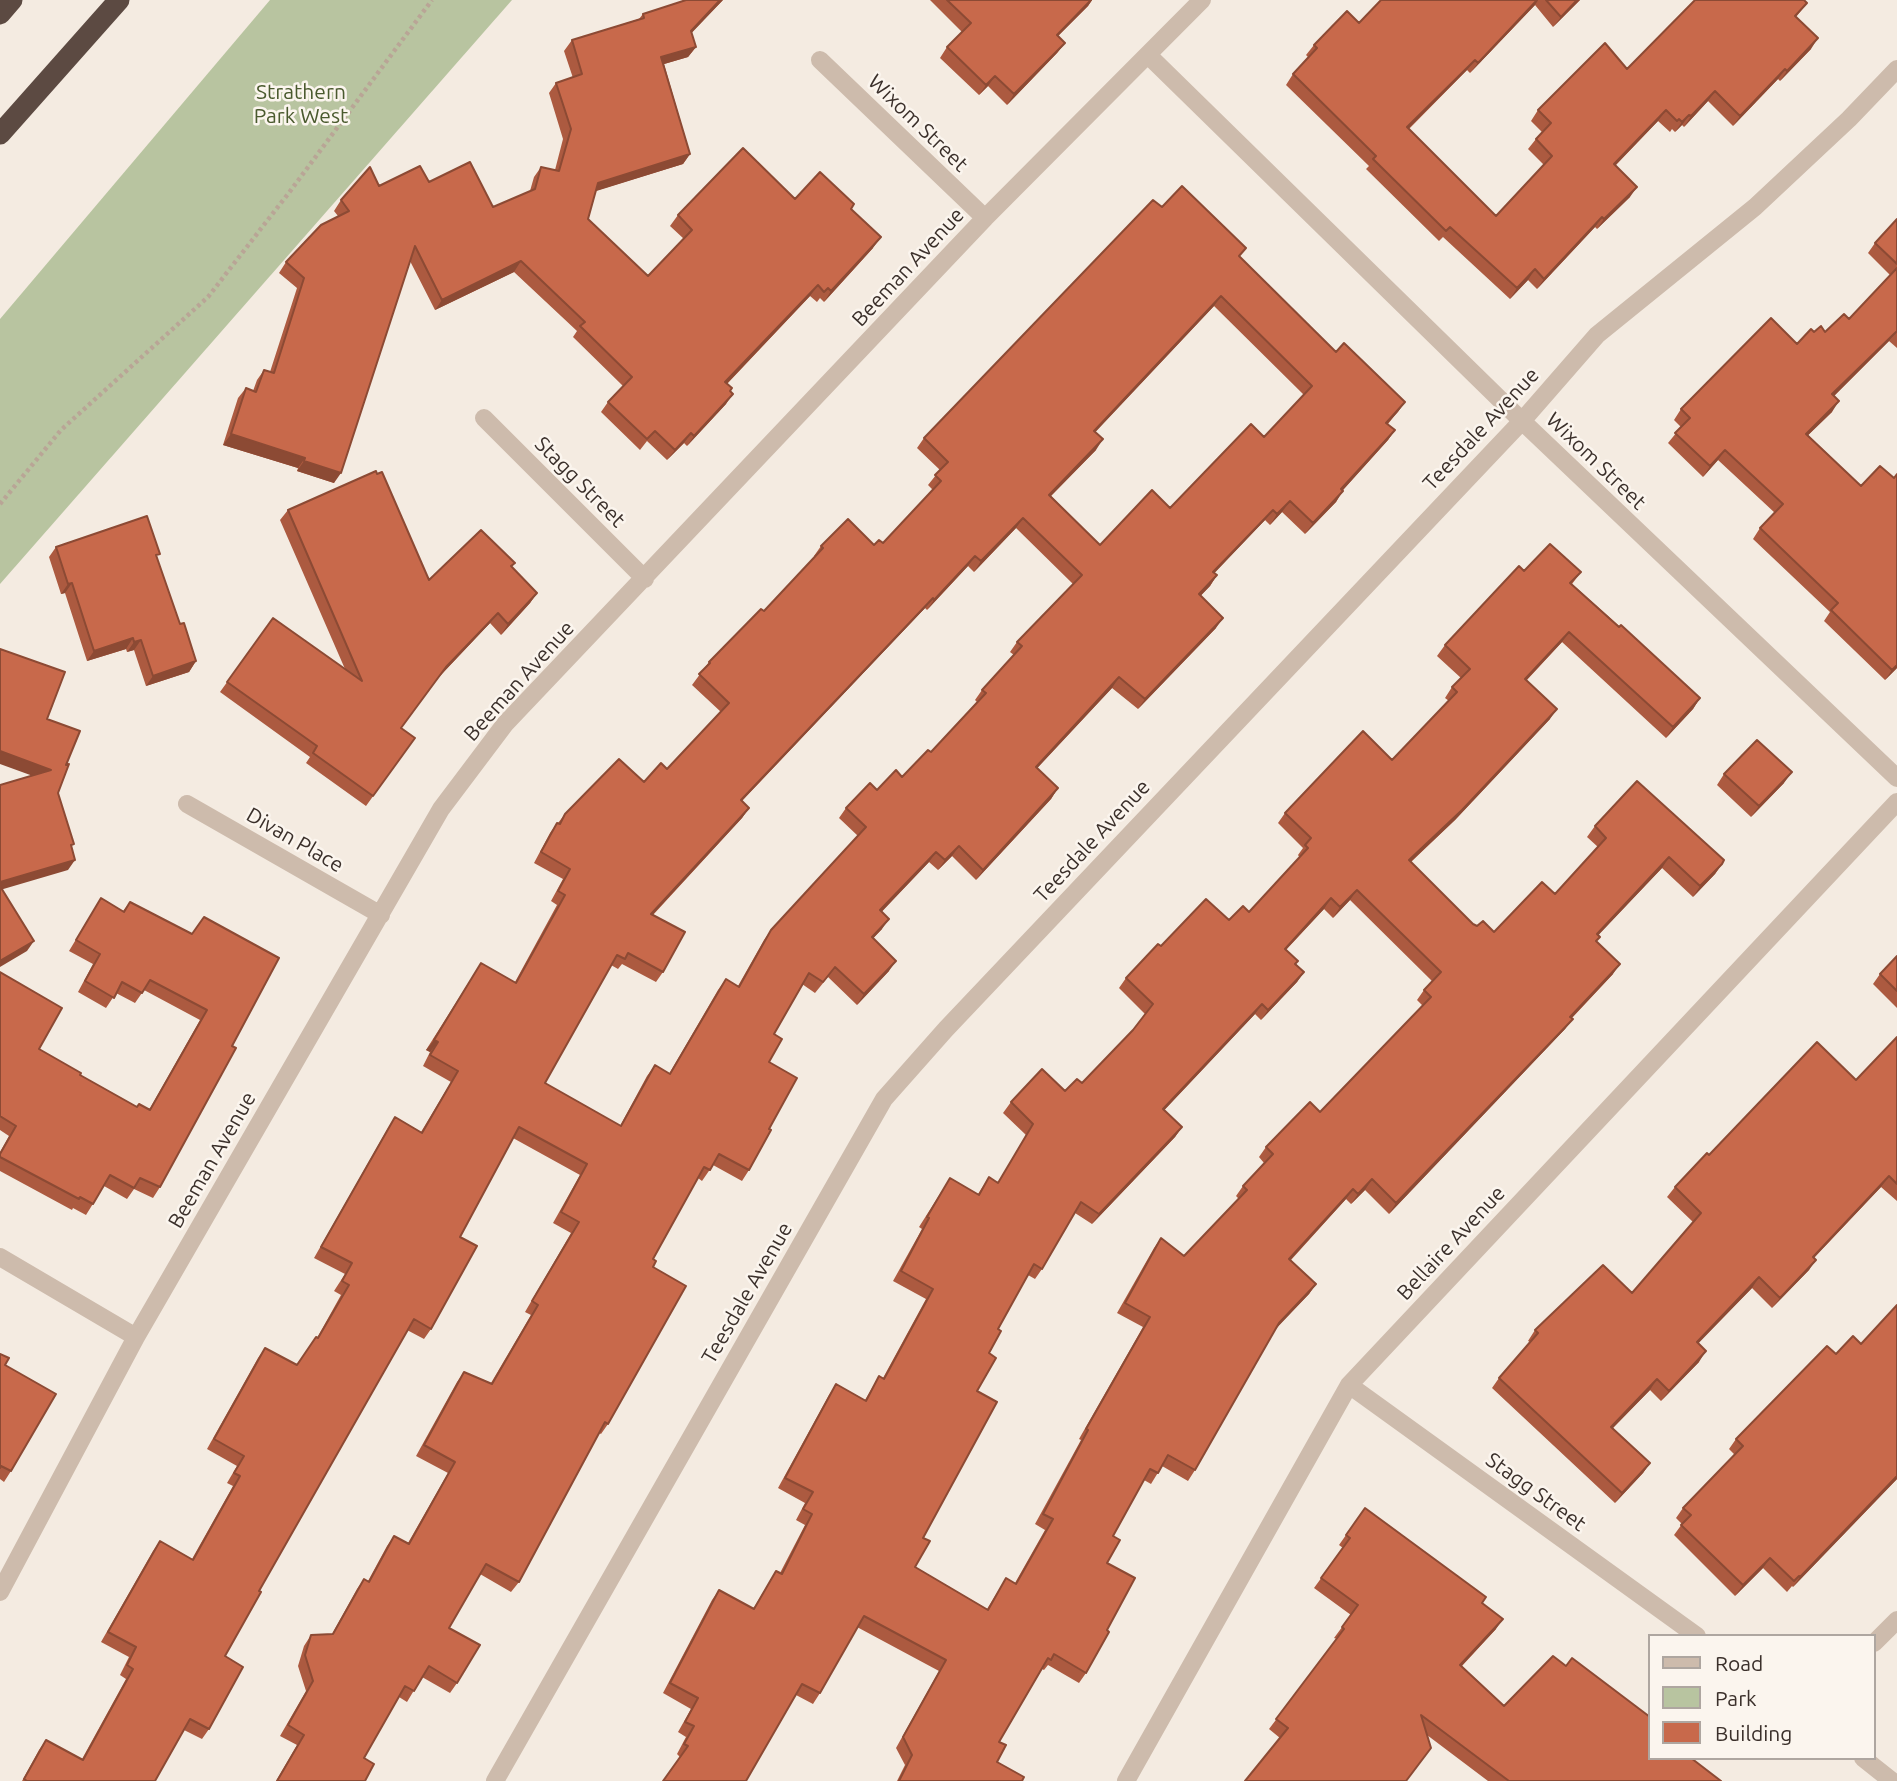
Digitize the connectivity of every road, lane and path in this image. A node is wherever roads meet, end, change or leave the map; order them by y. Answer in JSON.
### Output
{"nodes":[{"id":1,"x":12,"y":0,"type":"edge"},
{"id":2,"x":119,"y":0,"type":"edge"},
{"id":3,"x":432,"y":0,"type":"edge"},
{"id":4,"x":1202,"y":0,"type":"edge"},
{"id":5,"x":0,"y":14,"type":"edge"},
{"id":6,"x":1149,"y":55,"type":"junction"},
{"id":7,"x":820,"y":60,"type":"dead end"},
{"id":8,"x":1897,"y":69,"type":"edge"},
{"id":9,"x":0,"y":134,"type":"edge"},
{"id":10,"x":985,"y":218,"type":"junction"},
{"id":11,"x":484,"y":418,"type":"dead end"},
{"id":12,"x":1521,"y":421,"type":"junction"},
{"id":13,"x":0,"y":504,"type":"edge"},
{"id":14,"x":645,"y":579,"type":"junction"},
{"id":15,"x":1897,"y":778,"type":"edge"},
{"id":16,"x":1897,"y":802,"type":"edge"},
{"id":17,"x":187,"y":804,"type":"dead end"},
{"id":18,"x":381,"y":915,"type":"junction"},
{"id":19,"x":0,"y":1257,"type":"edge"},
{"id":20,"x":135,"y":1337,"type":"junction"},
{"id":21,"x":1349,"y":1385,"type":"junction"},
{"id":22,"x":0,"y":1592,"type":"edge"},
{"id":23,"x":1897,"y":1620,"type":"edge"},
{"id":24,"x":1694,"y":1634,"type":"edge"},
{"id":25,"x":1876,"y":1641,"type":"edge"},
{"id":26,"x":1866,"y":1760,"type":"edge"},
{"id":27,"x":495,"y":1781,"type":"edge"},
{"id":28,"x":1126,"y":1781,"type":"edge"},
{"id":29,"x":1892,"y":1781,"type":"edge"}],
"edges":[{"from":1,"to":5,"type":"highway"},
{"from":2,"to":9,"type":"highway"},
{"from":3,"to":13,"type":"path"},
{"from":4,"to":6,"type":"street","name":"Beeman Avenue"},
{"from":6,"to":10,"type":"street","name":"Beeman Avenue"},
{"from":6,"to":12,"type":"street","name":"Wixom Street"},
{"from":7,"to":10,"type":"street","name":"Wixom Street"},
{"from":8,"to":12,"type":"street","name":"Teesdale Avenue"},
{"from":10,"to":14,"type":"street","name":"Beeman Avenue"},
{"from":11,"to":14,"type":"street","name":"Stagg Street"},
{"from":12,"to":15,"type":"street","name":"Wixom Street"},
{"from":12,"to":27,"type":"street","name":"Teesdale Avenue"},
{"from":14,"to":18,"type":"street","name":"Beeman Avenue"},
{"from":16,"to":21,"type":"street","name":"Bellaire Avenue"},
{"from":17,"to":18,"type":"street","name":"Divan Place"},
{"from":18,"to":20,"type":"street","name":"Beeman Avenue"},
{"from":19,"to":20,"type":"street"},
{"from":20,"to":22,"type":"street","name":"Beeman Avenue"},
{"from":21,"to":24,"type":"street","name":"Stagg Street"},
{"from":21,"to":28,"type":"street","name":"Bellaire Avenue"},
{"from":23,"to":25,"type":"street"},
{"from":26,"to":29,"type":"street"}]}
